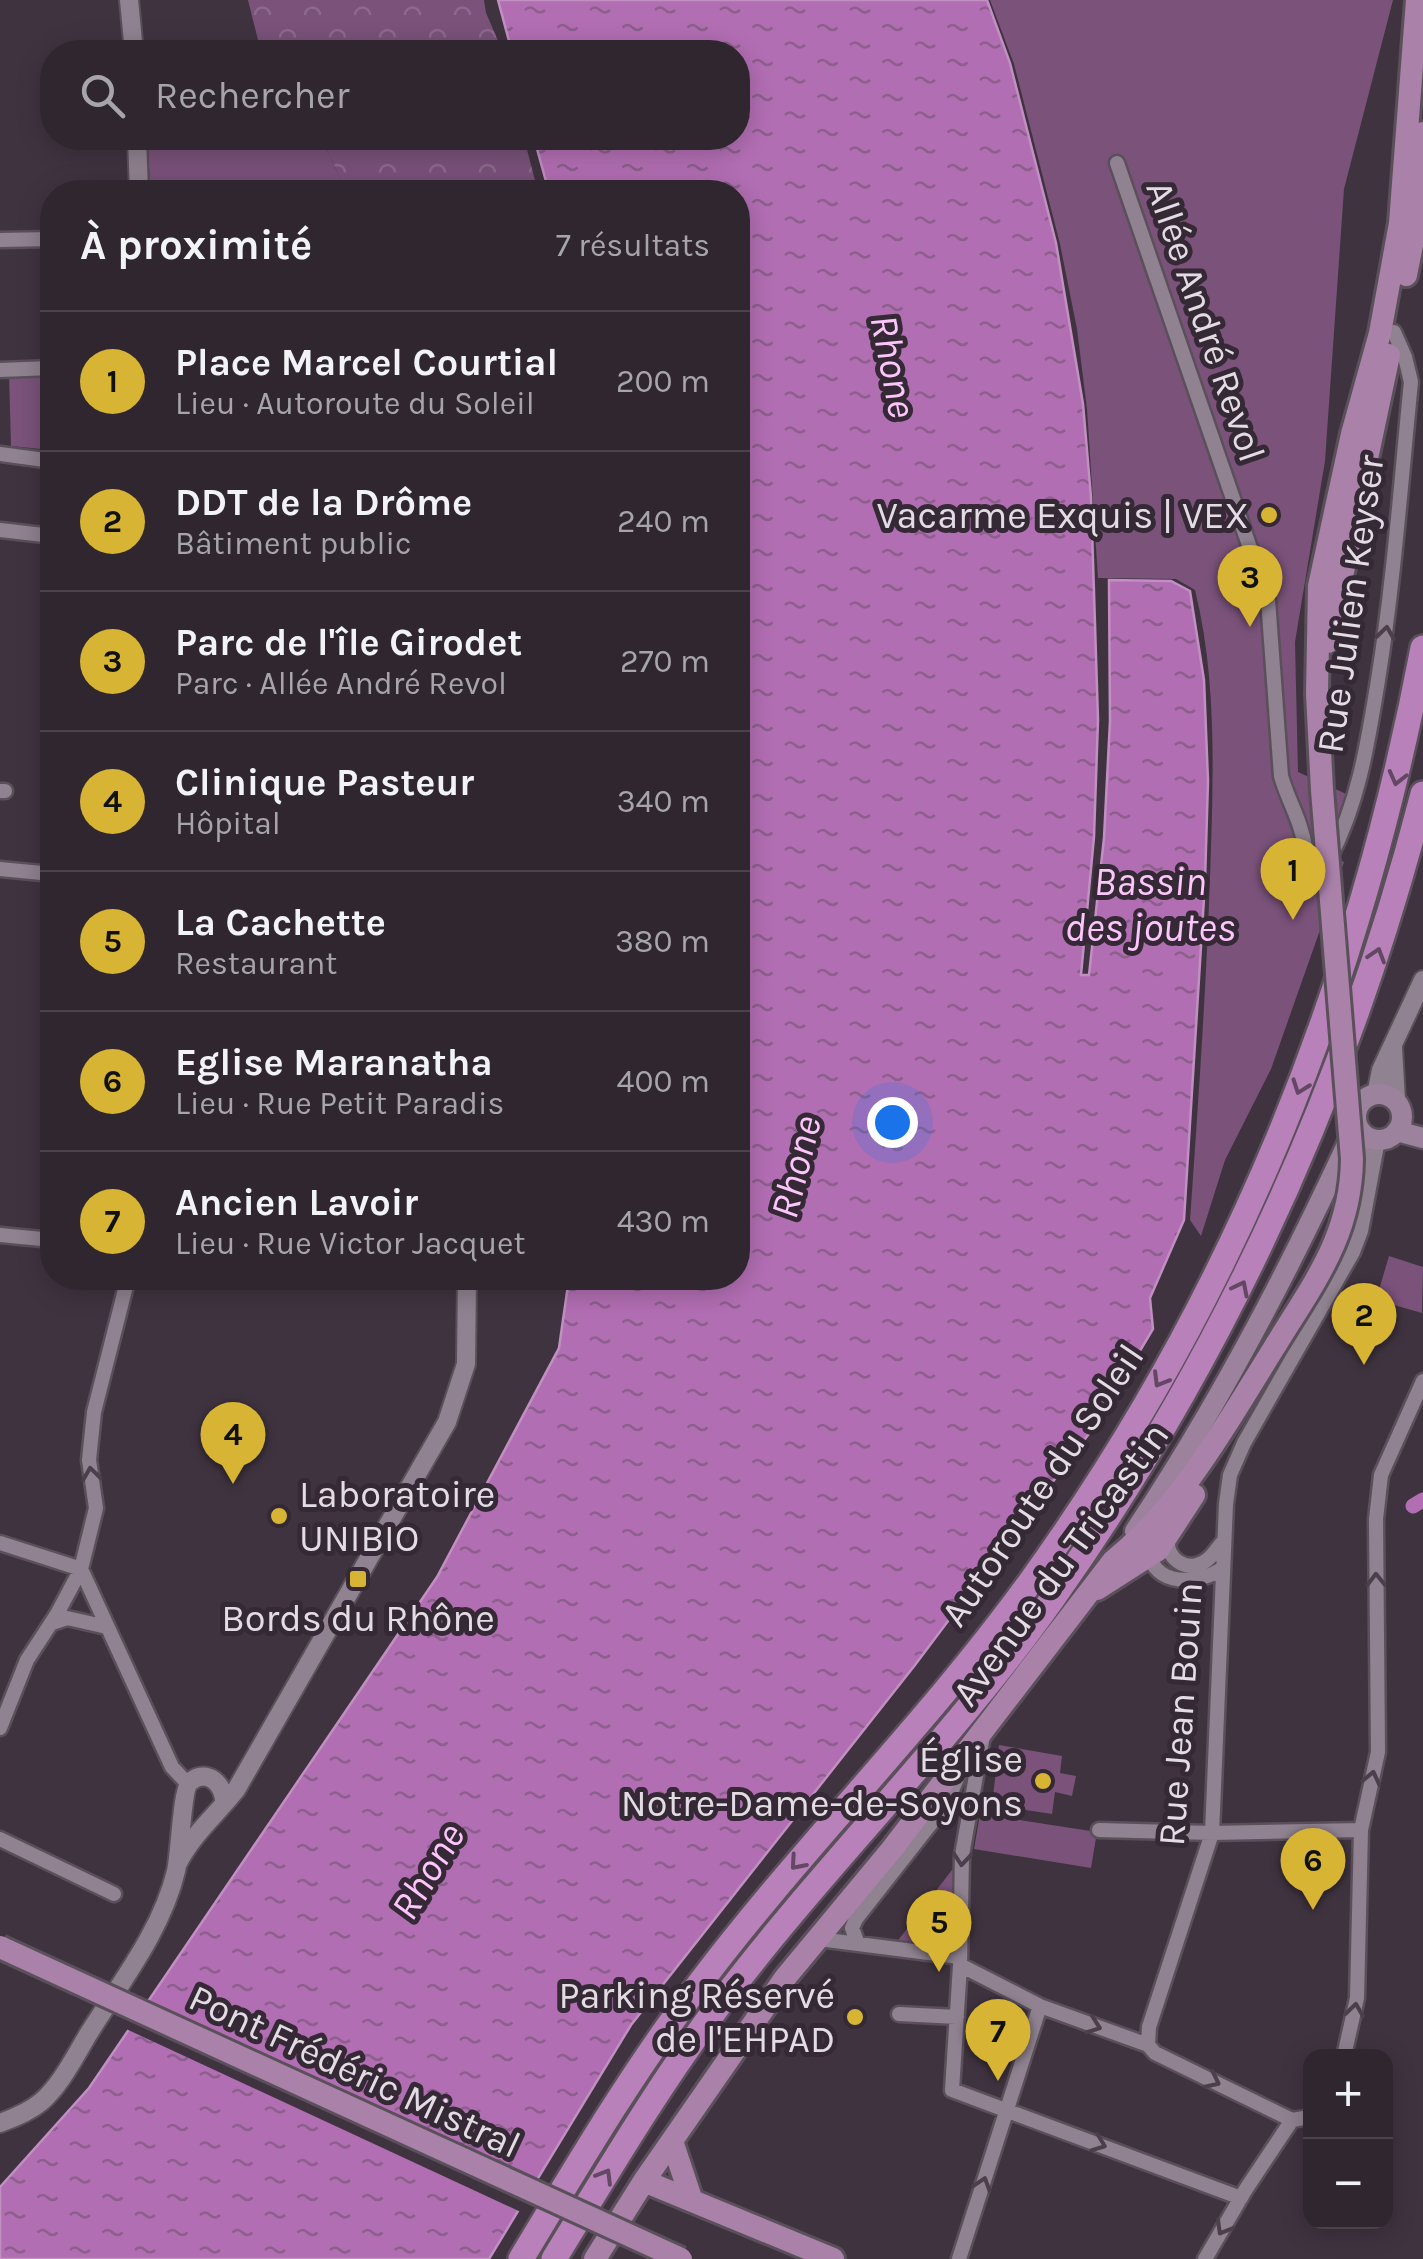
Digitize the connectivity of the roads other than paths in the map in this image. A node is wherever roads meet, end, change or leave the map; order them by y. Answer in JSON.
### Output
{"nodes":[{"id":1,"x":130,"y":0,"type":"edge"},
{"id":2,"x":1417,"y":0,"type":"edge"},
{"id":3,"x":133,"y":40,"type":"edge"},
{"id":4,"x":1423,"y":133,"type":"edge"},
{"id":5,"x":138,"y":150,"type":"edge"},
{"id":6,"x":1116,"y":163,"type":"dead end"},
{"id":7,"x":139,"y":180,"type":"edge"},
{"id":8,"x":40,"y":239,"type":"edge"},
{"id":9,"x":0,"y":240,"type":"edge"},
{"id":10,"x":1394,"y":332,"type":"junction"},
{"id":11,"x":40,"y":368,"type":"edge"},
{"id":12,"x":0,"y":370,"type":"edge"},
{"id":13,"x":0,"y":454,"type":"edge"},
{"id":14,"x":40,"y":459,"type":"edge"},
{"id":15,"x":0,"y":530,"type":"edge"},
{"id":16,"x":40,"y":535,"type":"edge"},
{"id":17,"x":1423,"y":648,"type":"edge"},
{"id":18,"x":1317,"y":694,"type":"junction"},
{"id":19,"x":1423,"y":794,"type":"edge"},
{"id":20,"x":1305,"y":848,"type":"joint"},
{"id":21,"x":0,"y":870,"type":"edge"},
{"id":22,"x":40,"y":873,"type":"edge"},
{"id":23,"x":1423,"y":980,"type":"edge"},
{"id":24,"x":1381,"y":1120,"type":"junction"},
{"id":25,"x":1423,"y":1126,"type":"edge"},
{"id":26,"x":1423,"y":1138,"type":"edge"},
{"id":27,"x":0,"y":1235,"type":"edge"},
{"id":28,"x":40,"y":1239,"type":"edge"},
{"id":29,"x":125,"y":1290,"type":"edge"},
{"id":30,"x":468,"y":1290,"type":"edge"},
{"id":31,"x":1423,"y":1380,"type":"edge"},
{"id":32,"x":1159,"y":1533,"type":"junction"},
{"id":33,"x":1224,"y":1541,"type":"junction"},
{"id":34,"x":0,"y":1543,"type":"edge"},
{"id":35,"x":1149,"y":1558,"type":"junction"},
{"id":36,"x":1113,"y":1561,"type":"junction"},
{"id":37,"x":81,"y":1569,"type":"junction"},
{"id":38,"x":1222,"y":1569,"type":"junction"},
{"id":39,"x":1088,"y":1594,"type":"junction"},
{"id":40,"x":51,"y":1623,"type":"junction"},
{"id":41,"x":107,"y":1626,"type":"junction"},
{"id":42,"x":0,"y":1728,"type":"edge"},
{"id":43,"x":985,"y":1728,"type":"junction"},
{"id":44,"x":965,"y":1754,"type":"junction"},
{"id":45,"x":247,"y":1769,"type":"junction"},
{"id":46,"x":219,"y":1783,"type":"junction"},
{"id":47,"x":188,"y":1784,"type":"junction"},
{"id":48,"x":224,"y":1804,"type":"junction"},
{"id":49,"x":186,"y":1809,"type":"junction"},
{"id":50,"x":211,"y":1818,"type":"junction"},
{"id":51,"x":1099,"y":1830,"type":"dead end"},
{"id":52,"x":1361,"y":1830,"type":"junction"},
{"id":53,"x":1212,"y":1832,"type":"junction"},
{"id":54,"x":0,"y":1839,"type":"edge"},
{"id":55,"x":178,"y":1863,"type":"junction"},
{"id":56,"x":114,"y":1894,"type":"dead end"},
{"id":57,"x":818,"y":1939,"type":"junction"},
{"id":58,"x":858,"y":1944,"type":"junction"},
{"id":59,"x":0,"y":1946,"type":"edge"},
{"id":60,"x":960,"y":1961,"type":"junction"},
{"id":61,"x":0,"y":1962,"type":"edge"},
{"id":62,"x":1040,"y":2006,"type":"junction"},
{"id":63,"x":898,"y":2014,"type":"dead end"},
{"id":64,"x":956,"y":2018,"type":"junction"},
{"id":65,"x":1148,"y":2045,"type":"junction"},
{"id":66,"x":1346,"y":2049,"type":"edge"},
{"id":67,"x":322,"y":2102,"type":"junction"},
{"id":68,"x":1008,"y":2108,"type":"junction"},
{"id":69,"x":1303,"y":2118,"type":"edge"},
{"id":70,"x":1292,"y":2120,"type":"junction"},
{"id":71,"x":0,"y":2123,"type":"edge"},
{"id":72,"x":672,"y":2142,"type":"junction"},
{"id":73,"x":644,"y":2181,"type":"junction"},
{"id":74,"x":1241,"y":2198,"type":"junction"},
{"id":75,"x":692,"y":2201,"type":"junction"},
{"id":76,"x":521,"y":2259,"type":"edge"},
{"id":77,"x":554,"y":2259,"type":"edge"},
{"id":78,"x":595,"y":2259,"type":"edge"},
{"id":79,"x":649,"y":2259,"type":"edge"},
{"id":80,"x":681,"y":2259,"type":"edge"},
{"id":81,"x":834,"y":2259,"type":"edge"},
{"id":82,"x":959,"y":2259,"type":"edge"},
{"id":83,"x":1205,"y":2259,"type":"edge"}],
"edges":[{"from":1,"to":3,"type":"street"},
{"from":2,"to":18,"type":"main road"},
{"from":4,"to":10,"type":"main road"},
{"from":5,"to":7,"type":"street"},
{"from":6,"to":20,"type":"street","name":"Allée André Revol"},
{"from":8,"to":9,"type":"street"},
{"from":10,"to":18,"type":"main road"},
{"from":20,"to":10,"type":"street","name":"Rue Julien Keyser","one_way":true},
{"from":11,"to":12,"type":"street"},
{"from":13,"to":14,"type":"street"},
{"from":15,"to":16,"type":"street"},
{"from":17,"to":76,"type":"highway","name":"Autoroute du Soleil","one_way":true},
{"from":18,"to":32,"type":"main road","bridge":true},
{"from":77,"to":19,"type":"highway","name":"Autoroute du Soleil","one_way":true},
{"from":21,"to":22,"type":"street"},
{"from":23,"to":24,"type":"street"},
{"from":24,"to":25,"type":"main road"},
{"from":24,"to":26,"type":"main road"},
{"from":24,"to":33,"type":"street","name":"Rue Jean Bouin"},
{"from":24,"to":36,"type":"main road","name":"Avenue du Tricastin"},
{"from":27,"to":28,"type":"street"},
{"from":37,"to":29,"type":"street","one_way":true},
{"from":30,"to":45,"type":"street"},
{"from":52,"to":31,"type":"street","one_way":true},
{"from":32,"to":33,"type":"street"},
{"from":32,"to":35,"type":"main road"},
{"from":32,"to":36,"type":"main road"},
{"from":33,"to":38,"type":"street","name":"Rue Jean Bouin"},
{"from":34,"to":37,"type":"street"},
{"from":35,"to":38,"type":"street"},
{"from":35,"to":39,"type":"main road"},
{"from":36,"to":39,"type":"main road","name":"Avenue du Tricastin"},
{"from":37,"to":40,"type":"street"},
{"from":37,"to":41,"type":"street"},
{"from":38,"to":53,"type":"street","name":"Rue Jean Bouin"},
{"from":39,"to":43,"type":"main road","name":"Avenue du Tricastin"},
{"from":40,"to":41,"type":"street"},
{"from":40,"to":42,"type":"street"},
{"from":41,"to":47,"type":"street"},
{"from":43,"to":44,"type":"main road","name":"Avenue du Tricastin"},
{"from":43,"to":60,"type":"street","one_way":true},
{"from":44,"to":57,"type":"main road","name":"Avenue du Tricastin"},
{"from":44,"to":58,"type":"street"},
{"from":45,"to":46,"type":"street"},
{"from":45,"to":48,"type":"street"},
{"from":46,"to":47,"type":"street"},
{"from":46,"to":48,"type":"street"},
{"from":47,"to":49,"type":"street"},
{"from":48,"to":50,"type":"street"},
{"from":49,"to":50,"type":"street"},
{"from":49,"to":55,"type":"street"},
{"from":50,"to":55,"type":"street"},
{"from":51,"to":53,"type":"street"},
{"from":52,"to":53,"type":"street"},
{"from":66,"to":52,"type":"street","one_way":true},
{"from":53,"to":65,"type":"street","name":"Rue Jean Bouin"},
{"from":54,"to":56,"type":"street"},
{"from":55,"to":71,"type":"street"},
{"from":57,"to":58,"type":"street"},
{"from":57,"to":72,"type":"main road","name":"Avenue du Tricastin"},
{"from":58,"to":60,"type":"street"},
{"from":59,"to":67,"type":"main road","name":"Pont Frédéric Mistral","bridge":true},
{"from":60,"to":62,"type":"street"},
{"from":60,"to":64,"type":"street"},
{"from":61,"to":67,"type":"main road","name":"Pont Frédéric Mistral"},
{"from":62,"to":65,"type":"street","one_way":true},
{"from":62,"to":68,"type":"street"},
{"from":63,"to":64,"type":"street"},
{"from":64,"to":68,"type":"street"},
{"from":65,"to":70,"type":"street","one_way":true},
{"from":67,"to":79,"type":"main road","name":"Pont Frédéric Mistral"},
{"from":67,"to":80,"type":"main road","name":"Pont Frédéric Mistral","bridge":true},
{"from":68,"to":74,"type":"street","one_way":true},
{"from":82,"to":68,"type":"street","one_way":true},
{"from":69,"to":70,"type":"street"},
{"from":70,"to":74,"type":"street"},
{"from":72,"to":73,"type":"main road","name":"Avenue du Tricastin"},
{"from":72,"to":75,"type":"main road"},
{"from":73,"to":75,"type":"main road"},
{"from":73,"to":78,"type":"main road","name":"Avenue du Tricastin"},
{"from":74,"to":83,"type":"street","one_way":true},
{"from":75,"to":81,"type":"main road"}]}
